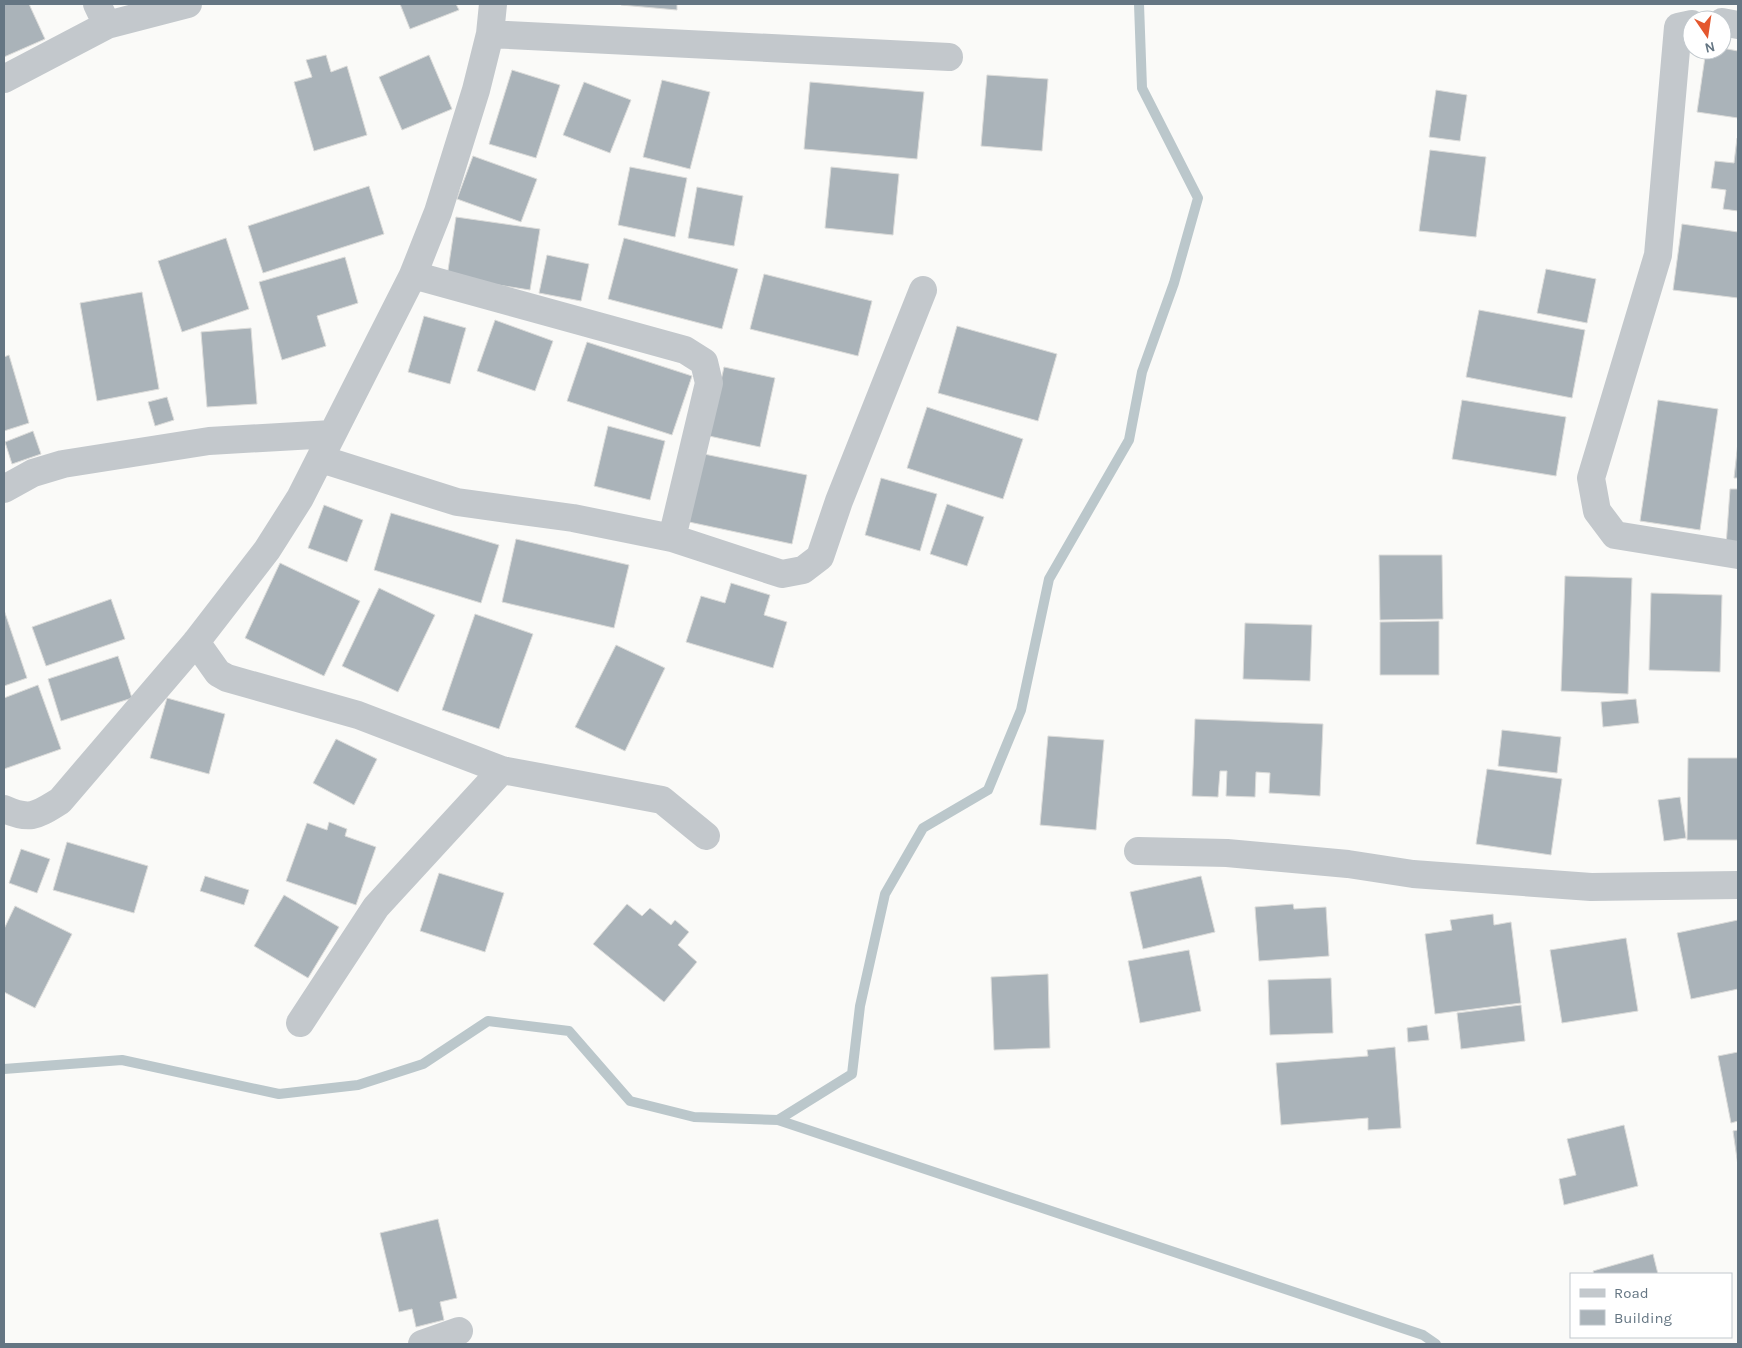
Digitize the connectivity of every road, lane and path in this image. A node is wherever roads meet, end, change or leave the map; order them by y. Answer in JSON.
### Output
{"nodes":[{"id":1,"x":188,"y":4,"type":"edge"},
{"id":2,"x":493,"y":4,"type":"edge"},
{"id":3,"x":102,"y":14,"type":"edge"},
{"id":4,"x":1682,"y":26,"type":"edge"},
{"id":5,"x":490,"y":34,"type":"junction"},
{"id":6,"x":949,"y":57,"type":"dead end"},
{"id":7,"x":4,"y":79,"type":"edge"},
{"id":8,"x":413,"y":275,"type":"junction"},
{"id":9,"x":923,"y":290,"type":"dead end"},
{"id":10,"x":332,"y":434,"type":"junction"},
{"id":11,"x":321,"y":459,"type":"junction"},
{"id":12,"x":4,"y":489,"type":"edge"},
{"id":13,"x":672,"y":538,"type":"junction"},
{"id":14,"x":1738,"y":555,"type":"edge"},
{"id":15,"x":196,"y":642,"type":"junction"},
{"id":16,"x":502,"y":770,"type":"junction"},
{"id":17,"x":4,"y":809,"type":"edge"},
{"id":18,"x":706,"y":836,"type":"dead end"},
{"id":19,"x":1138,"y":851,"type":"dead end"},
{"id":20,"x":1738,"y":886,"type":"edge"},
{"id":21,"x":300,"y":1023,"type":"dead end"},
{"id":22,"x":459,"y":1330,"type":"dead end"},
{"id":23,"x":422,"y":1344,"type":"edge"}],
"edges":[{"from":1,"to":3,"type":"street"},
{"from":2,"to":5,"type":"street"},
{"from":3,"to":7,"type":"street"},
{"from":4,"to":14,"type":"street"},
{"from":5,"to":6,"type":"street"},
{"from":5,"to":8,"type":"street"},
{"from":8,"to":10,"type":"street"},
{"from":8,"to":13,"type":"street"},
{"from":9,"to":13,"type":"street"},
{"from":10,"to":11,"type":"street"},
{"from":10,"to":12,"type":"street"},
{"from":11,"to":13,"type":"street"},
{"from":11,"to":15,"type":"street"},
{"from":15,"to":16,"type":"street"},
{"from":15,"to":17,"type":"street"},
{"from":16,"to":18,"type":"street"},
{"from":16,"to":21,"type":"street"},
{"from":19,"to":20,"type":"street"},
{"from":22,"to":23,"type":"street"}]}
